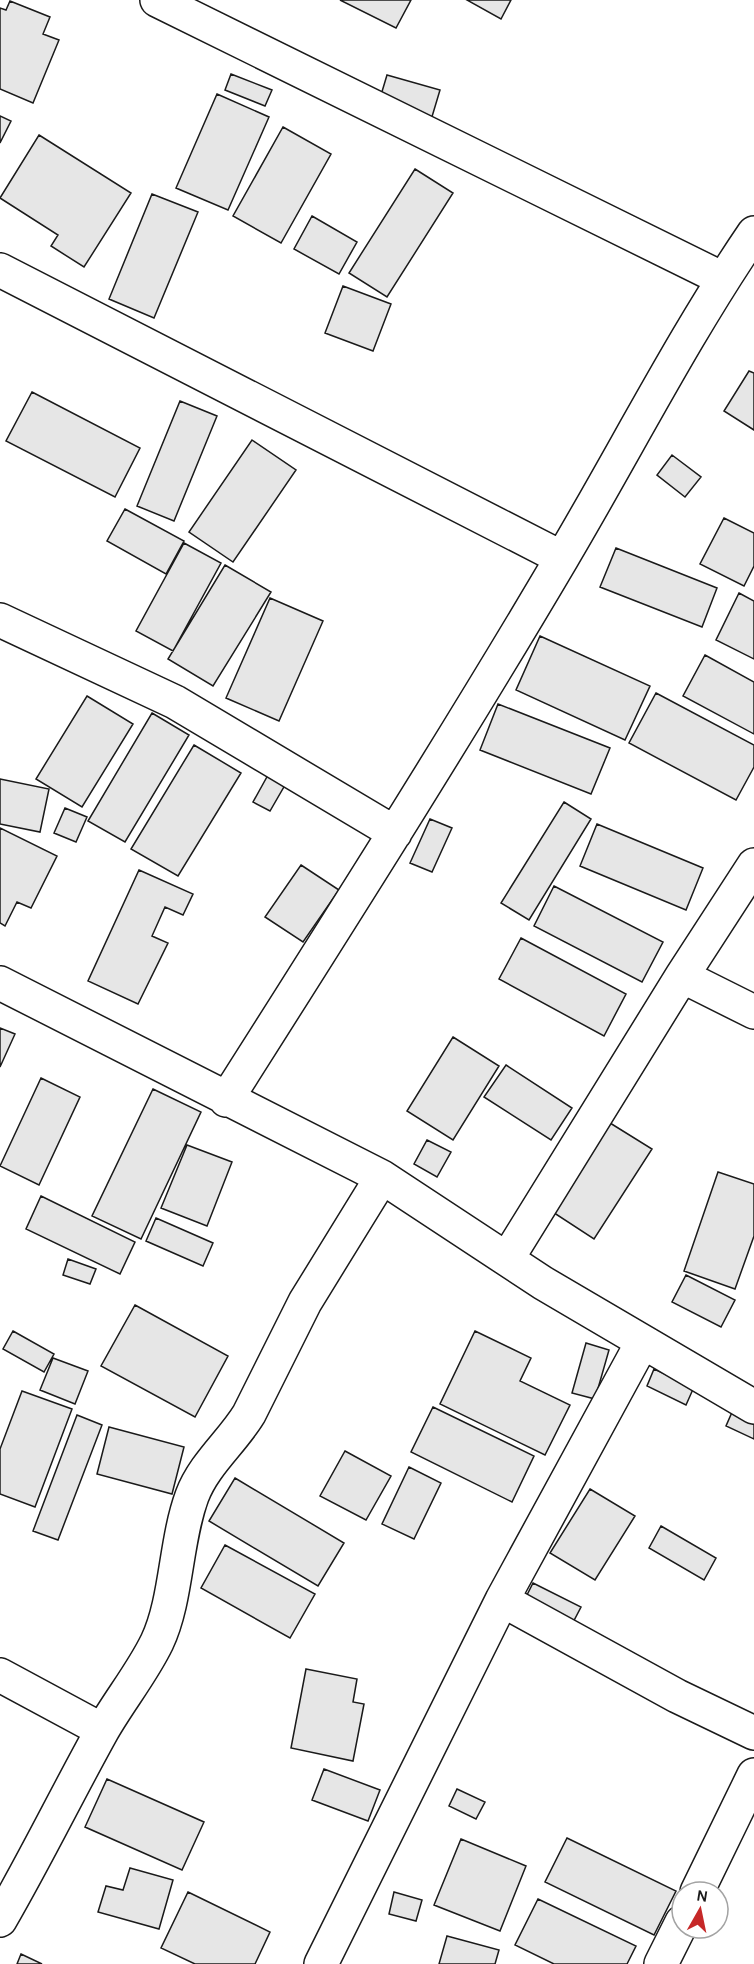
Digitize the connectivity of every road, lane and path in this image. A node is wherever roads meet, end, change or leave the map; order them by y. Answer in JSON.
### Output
{"nodes":[{"id":1,"x":157,"y":0,"type":"edge"},
{"id":2,"x":754,"y":233,"type":"edge"},
{"id":3,"x":0,"y":270,"type":"edge"},
{"id":4,"x":723,"y":279,"type":"junction"},
{"id":5,"x":562,"y":558,"type":"junction"},
{"id":6,"x":0,"y":620,"type":"edge"},
{"id":7,"x":396,"y":833,"type":"junction"},
{"id":8,"x":754,"y":865,"type":"edge"},
{"id":9,"x":682,"y":976,"type":"junction"},
{"id":10,"x":0,"y":983,"type":"edge"},
{"id":11,"x":754,"y":1012,"type":"edge"},
{"id":12,"x":226,"y":1100,"type":"junction"},
{"id":13,"x":382,"y":1177,"type":"junction"},
{"id":14,"x":507,"y":1259,"type":"junction"},
{"id":15,"x":642,"y":1343,"type":"junction"},
{"id":16,"x":754,"y":1407,"type":"edge"},
{"id":17,"x":502,"y":1600,"type":"junction"},
{"id":18,"x":0,"y":1675,"type":"edge"},
{"id":19,"x":102,"y":1730,"type":"junction"},
{"id":20,"x":754,"y":1733,"type":"edge"},
{"id":21,"x":754,"y":1776,"type":"edge"},
{"id":22,"x":703,"y":1880,"type":"edge"},
{"id":23,"x":0,"y":1920,"type":"edge"},
{"id":24,"x":673,"y":1940,"type":"edge"},
{"id":25,"x":321,"y":1964,"type":"edge"},
{"id":26,"x":661,"y":1964,"type":"edge"}],
"edges":[{"from":1,"to":4,"type":"street"},
{"from":2,"to":4,"type":"street"},
{"from":3,"to":5,"type":"street"},
{"from":4,"to":5,"type":"street"},
{"from":5,"to":7,"type":"street"},
{"from":6,"to":7,"type":"street"},
{"from":7,"to":12,"type":"street"},
{"from":8,"to":9,"type":"street"},
{"from":9,"to":11,"type":"street"},
{"from":9,"to":14,"type":"street"},
{"from":10,"to":12,"type":"street"},
{"from":12,"to":13,"type":"street"},
{"from":13,"to":14,"type":"street"},
{"from":13,"to":19,"type":"street"},
{"from":14,"to":15,"type":"street"},
{"from":15,"to":16,"type":"street"},
{"from":15,"to":17,"type":"street"},
{"from":17,"to":20,"type":"street"},
{"from":17,"to":25,"type":"street"},
{"from":18,"to":19,"type":"street"},
{"from":19,"to":23,"type":"street"},
{"from":21,"to":22,"type":"street"},
{"from":24,"to":26,"type":"street"}]}
